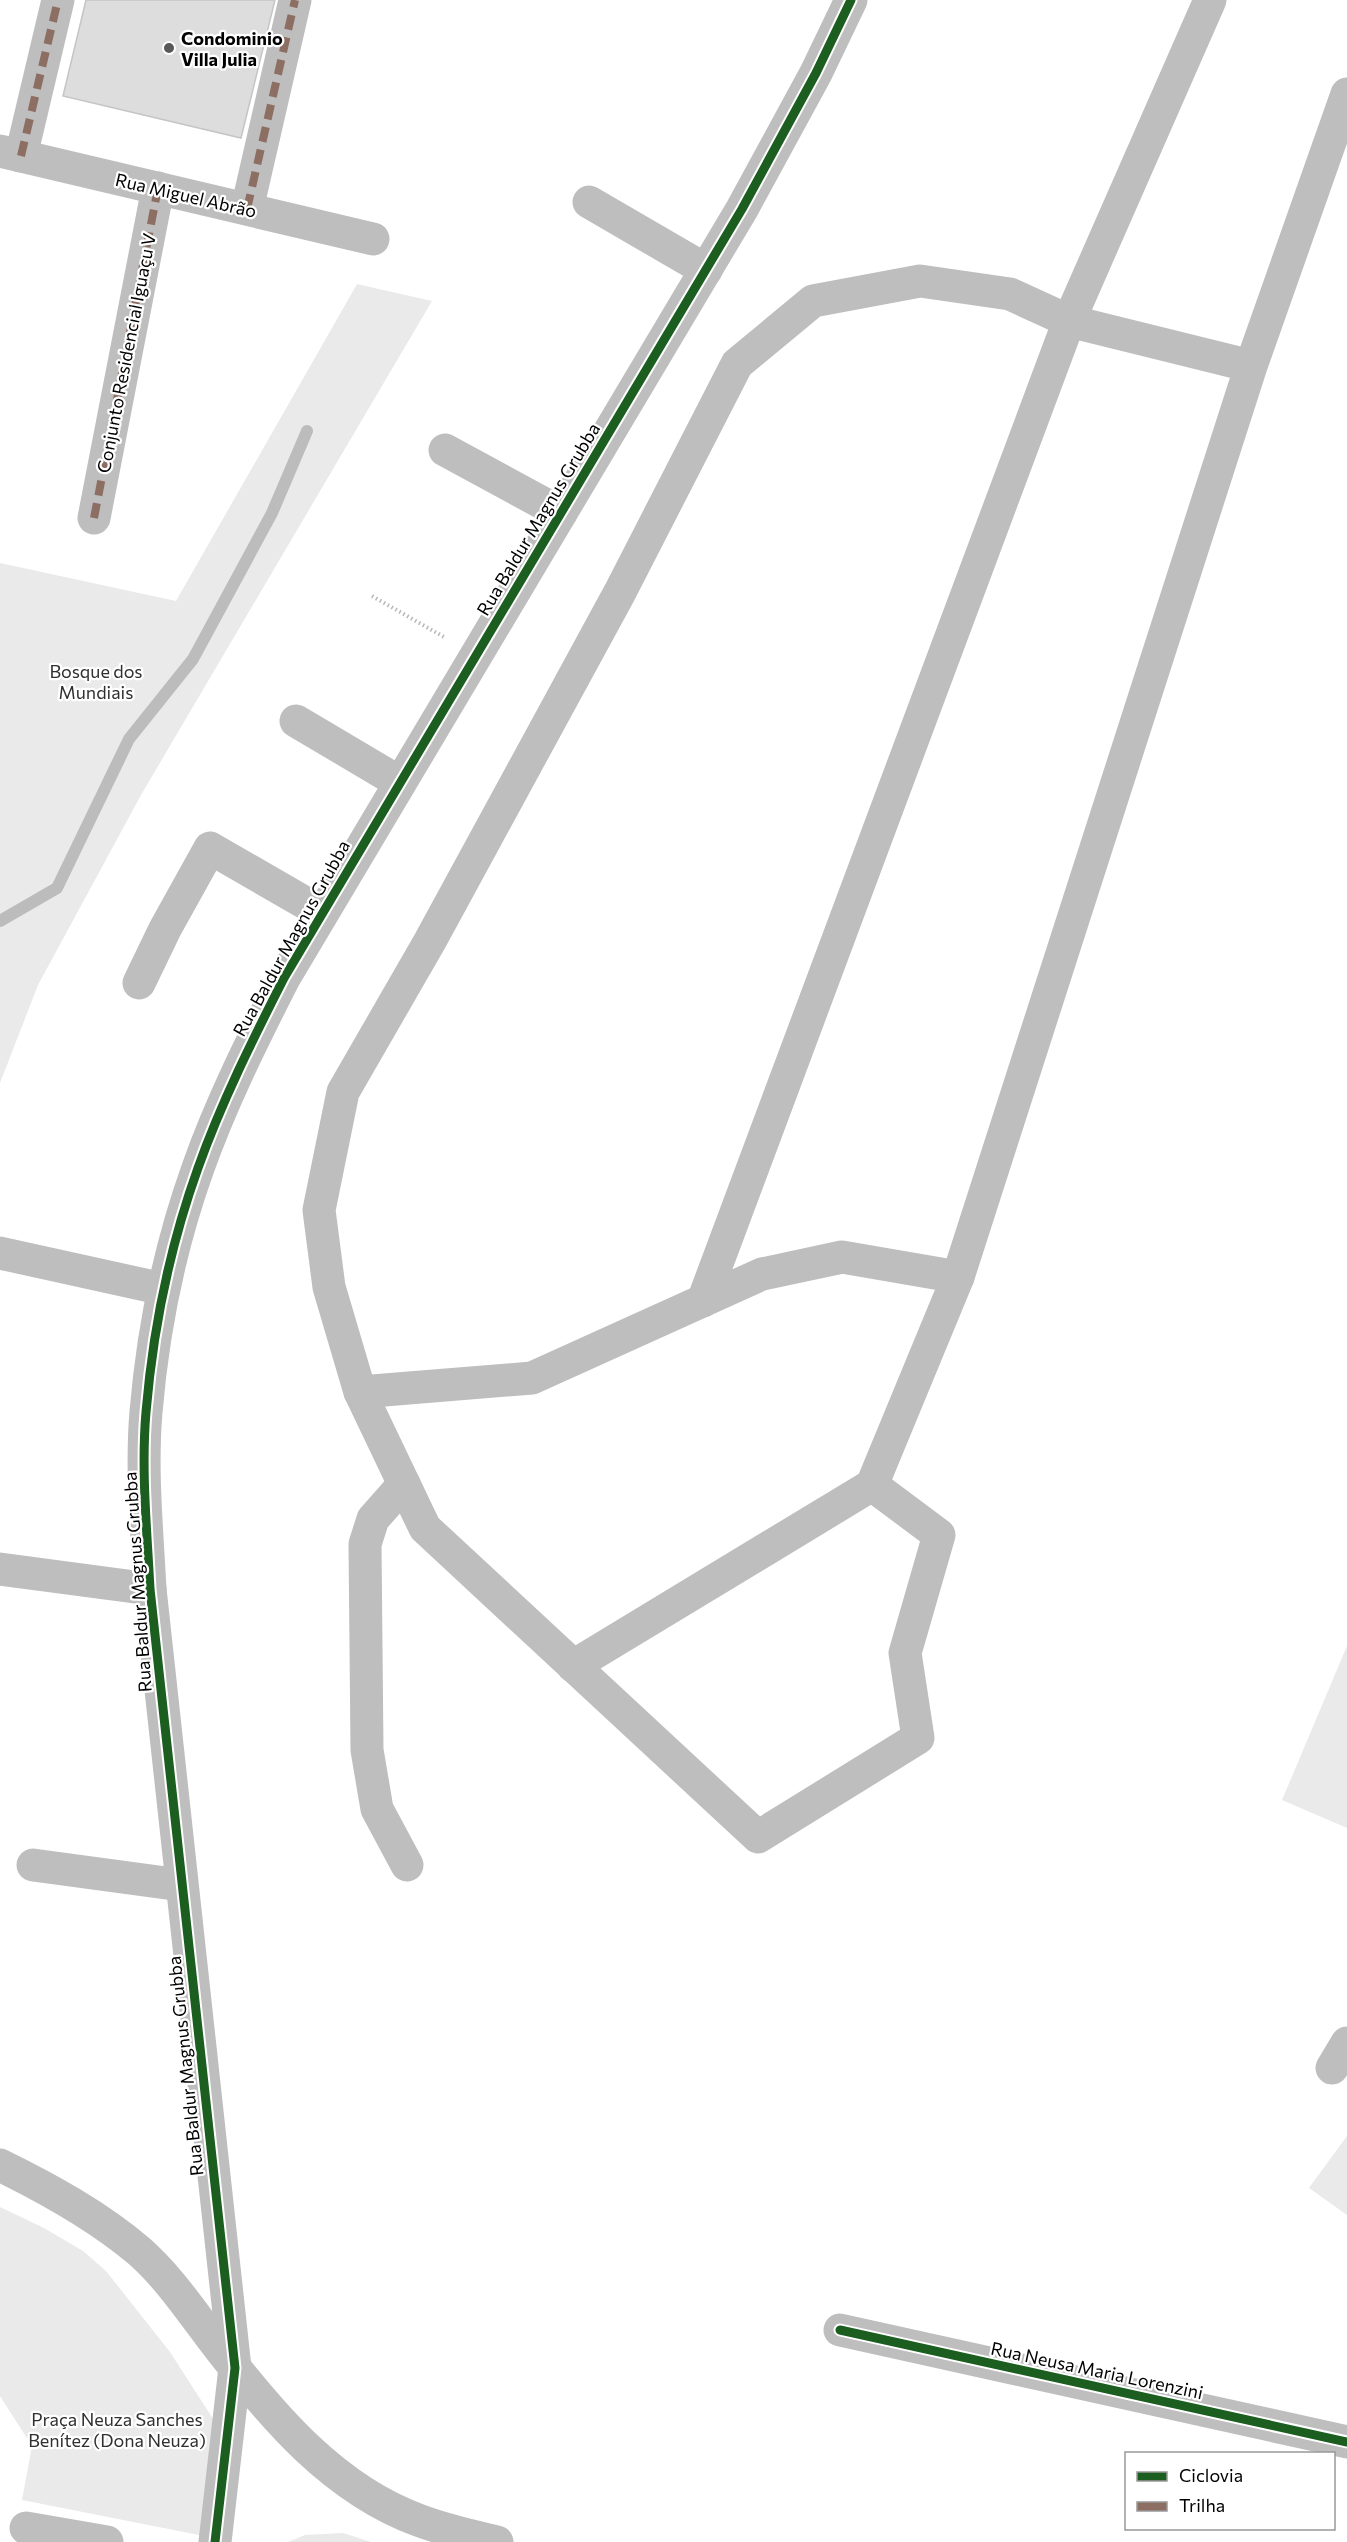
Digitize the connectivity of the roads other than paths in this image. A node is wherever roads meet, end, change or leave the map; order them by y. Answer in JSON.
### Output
{"nodes":[{"id":1,"x":58,"y":0,"type":"edge"},
{"id":2,"x":295,"y":0,"type":"edge"},
{"id":3,"x":1210,"y":0,"type":"edge"},
{"id":4,"x":843,"y":2,"type":"edge"},
{"id":5,"x":1347,"y":94,"type":"edge"},
{"id":6,"x":10,"y":154,"type":"edge"},
{"id":7,"x":159,"y":188,"type":"junction"},
{"id":8,"x":589,"y":202,"type":"dead end"},
{"id":9,"x":246,"y":209,"type":"junction"},
{"id":10,"x":373,"y":238,"type":"dead end"},
{"id":11,"x":706,"y":270,"type":"junction"},
{"id":12,"x":1069,"y":321,"type":"junction"},
{"id":13,"x":1251,"y":366,"type":"junction"},
{"id":14,"x":445,"y":450,"type":"dead end"},
{"id":15,"x":561,"y":513,"type":"junction"},
{"id":16,"x":94,"y":518,"type":"dead end"},
{"id":17,"x":296,"y":721,"type":"dead end"},
{"id":18,"x":399,"y":782,"type":"junction"},
{"id":19,"x":321,"y":912,"type":"junction"},
{"id":20,"x":139,"y":983,"type":"dead end"},
{"id":21,"x":0,"y":1253,"type":"edge"},
{"id":22,"x":958,"y":1276,"type":"junction"},
{"id":23,"x":163,"y":1289,"type":"junction"},
{"id":24,"x":703,"y":1301,"type":"junction"},
{"id":25,"x":360,"y":1392,"type":"junction"},
{"id":26,"x":404,"y":1484,"type":"junction"},
{"id":27,"x":872,"y":1485,"type":"junction"},
{"id":28,"x":0,"y":1569,"type":"edge"},
{"id":29,"x":150,"y":1588,"type":"junction"},
{"id":30,"x":573,"y":1666,"type":"junction"},
{"id":31,"x":33,"y":1865,"type":"dead end"},
{"id":32,"x":407,"y":1865,"type":"dead end"},
{"id":33,"x":181,"y":1886,"type":"junction"},
{"id":34,"x":0,"y":2165,"type":"edge"},
{"id":35,"x":840,"y":2330,"type":"dead end"},
{"id":36,"x":235,"y":2368,"type":"junction"},
{"id":37,"x":1347,"y":2442,"type":"edge"},
{"id":38,"x":26,"y":2528,"type":"dead end"},
{"id":39,"x":107,"y":2542,"type":"edge"},
{"id":40,"x":215,"y":2542,"type":"edge"},
{"id":41,"x":497,"y":2542,"type":"edge"}],
"edges":[{"from":1,"to":6,"type":"street"},
{"from":2,"to":9,"type":"street"},
{"from":3,"to":12,"type":"street"},
{"from":4,"to":11,"type":"street","name":"Rua Baldur Magnus Grubba"},
{"from":5,"to":13,"type":"street"},
{"from":6,"to":7,"type":"street","name":"Rua Miguel Abrão"},
{"from":7,"to":9,"type":"street","name":"Rua Miguel Abrão"},
{"from":7,"to":16,"type":"street","name":"Conjunto Residencial Iguaçu V"},
{"from":8,"to":11,"type":"street"},
{"from":9,"to":10,"type":"street","name":"Rua Miguel Abrão"},
{"from":11,"to":15,"type":"street","name":"Rua Baldur Magnus Grubba"},
{"from":12,"to":13,"type":"street"},
{"from":12,"to":24,"type":"street"},
{"from":12,"to":25,"type":"street"},
{"from":13,"to":22,"type":"street"},
{"from":14,"to":15,"type":"street"},
{"from":15,"to":18,"type":"street","name":"Rua Baldur Magnus Grubba"},
{"from":17,"to":18,"type":"street"},
{"from":18,"to":19,"type":"street","name":"Rua Baldur Magnus Grubba"},
{"from":19,"to":20,"type":"street"},
{"from":19,"to":23,"type":"street","name":"Rua Baldur Magnus Grubba"},
{"from":21,"to":23,"type":"street"},
{"from":22,"to":24,"type":"street"},
{"from":22,"to":27,"type":"street"},
{"from":23,"to":29,"type":"street","name":"Rua Baldur Magnus Grubba"},
{"from":24,"to":25,"type":"street"},
{"from":25,"to":26,"type":"street"},
{"from":26,"to":30,"type":"street"},
{"from":26,"to":32,"type":"street"},
{"from":27,"to":30,"type":"street"},
{"from":27,"to":30,"type":"street"},
{"from":28,"to":29,"type":"street"},
{"from":29,"to":33,"type":"street","name":"Rua Baldur Magnus Grubba"},
{"from":31,"to":33,"type":"street"},
{"from":33,"to":36,"type":"street","name":"Rua Baldur Magnus Grubba"},
{"from":34,"to":36,"type":"street"},
{"from":35,"to":37,"type":"street","name":"Rua Neusa Maria Lorenzini"},
{"from":36,"to":40,"type":"street","name":"Rua Baldur Magnus Grubba"},
{"from":36,"to":41,"type":"street"},
{"from":38,"to":39,"type":"street"}]}
